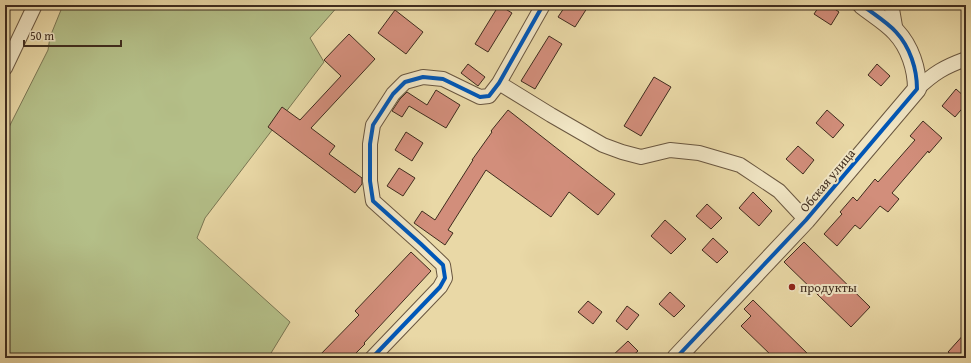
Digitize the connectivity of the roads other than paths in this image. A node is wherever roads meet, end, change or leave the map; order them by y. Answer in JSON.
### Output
{"nodes":[{"id":1,"x":35,"y":5,"type":"edge"},
{"id":2,"x":543,"y":5,"type":"edge"},
{"id":3,"x":862,"y":5,"type":"edge"},
{"id":4,"x":893,"y":5,"type":"edge"},
{"id":5,"x":896,"y":32,"type":"junction"},
{"id":6,"x":966,"y":59,"type":"edge"},
{"id":7,"x":5,"y":68,"type":"edge"},
{"id":8,"x":499,"y":83,"type":"junction"},
{"id":9,"x":917,"y":89,"type":"junction"},
{"id":10,"x":806,"y":220,"type":"junction"},
{"id":11,"x":372,"y":358,"type":"edge"},
{"id":12,"x":676,"y":358,"type":"edge"}],
"edges":[{"from":1,"to":7,"type":"street"},
{"from":2,"to":8,"type":"street"},
{"from":3,"to":5,"type":"street"},
{"from":4,"to":5,"type":"street"},
{"from":5,"to":9,"type":"street"},
{"from":6,"to":9,"type":"street"},
{"from":8,"to":10,"type":"street"},
{"from":8,"to":11,"type":"street"},
{"from":9,"to":10,"type":"street","name":"Обская улица"},
{"from":10,"to":12,"type":"street","name":"Обская улица"}]}
